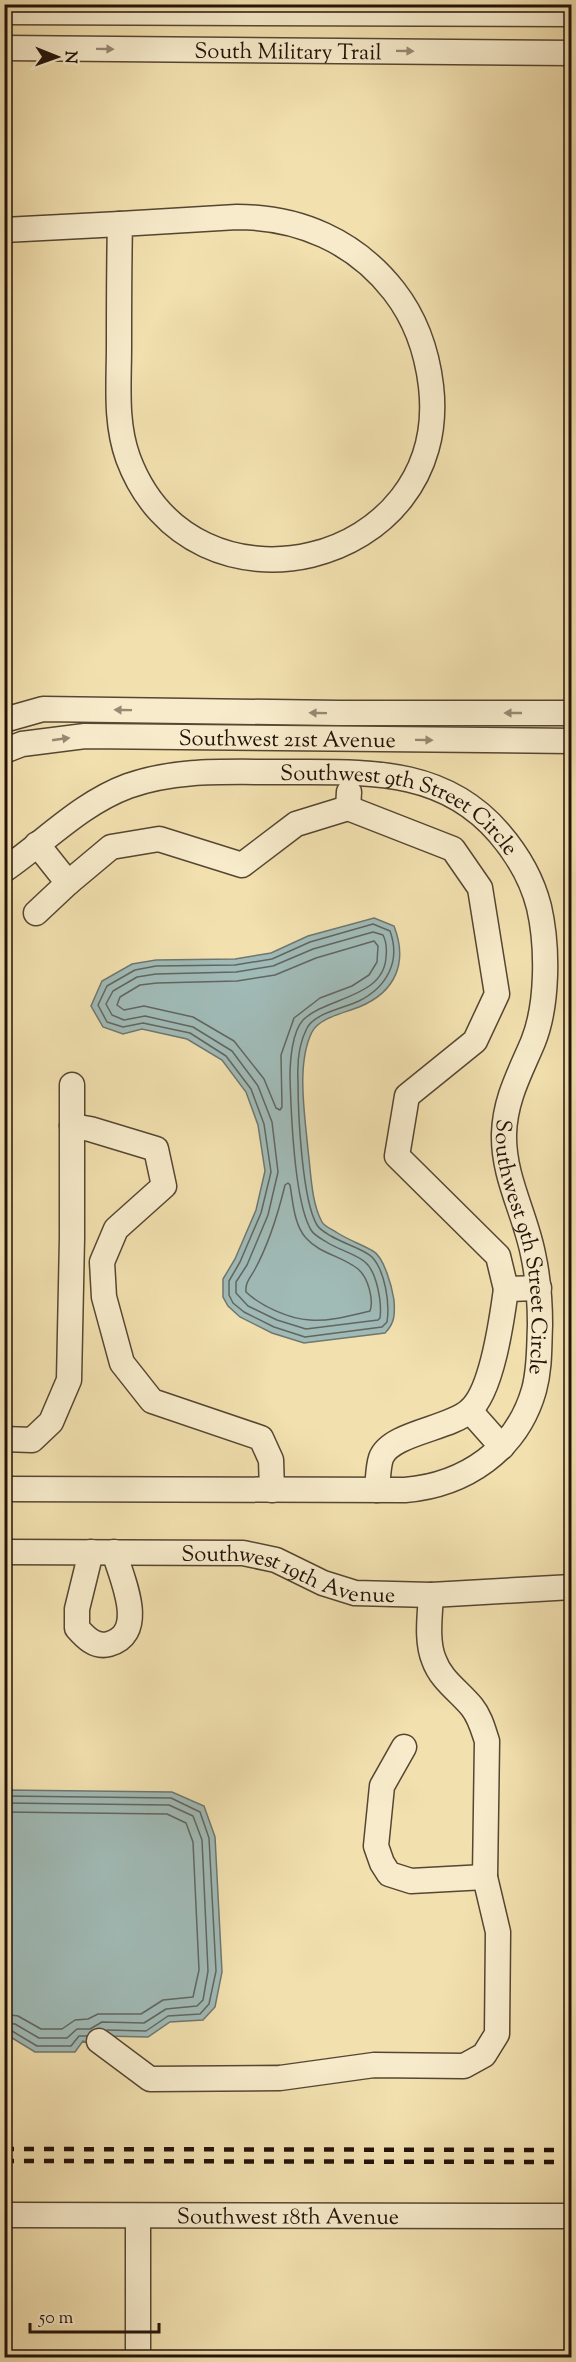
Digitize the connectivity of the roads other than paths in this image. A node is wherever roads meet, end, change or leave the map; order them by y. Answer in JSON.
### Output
{"nodes":[{"id":1,"x":4,"y":12,"type":"edge"},
{"id":2,"x":572,"y":14,"type":"edge"},
{"id":3,"x":4,"y":48,"type":"edge"},
{"id":4,"x":572,"y":53,"type":"edge"},
{"id":5,"x":120,"y":224,"type":"junction"},
{"id":6,"x":4,"y":230,"type":"edge"},
{"id":7,"x":572,"y":712,"type":"edge"},
{"id":8,"x":4,"y":720,"type":"edge"},
{"id":9,"x":572,"y":741,"type":"edge"},
{"id":10,"x":4,"y":751,"type":"edge"},
{"id":11,"x":349,"y":773,"type":"junction"},
{"id":12,"x":348,"y":808,"type":"junction"},
{"id":13,"x":37,"y":844,"type":"junction"},
{"id":14,"x":4,"y":870,"type":"edge"},
{"id":15,"x":68,"y":883,"type":"junction"},
{"id":16,"x":36,"y":913,"type":"dead end"},
{"id":17,"x":72,"y":1085,"type":"dead end"},
{"id":18,"x":72,"y":1126,"type":"junction"},
{"id":19,"x":539,"y":1288,"type":"junction"},
{"id":20,"x":506,"y":1289,"type":"junction"},
{"id":21,"x":470,"y":1411,"type":"junction"},
{"id":22,"x":4,"y":1439,"type":"edge"},
{"id":23,"x":502,"y":1447,"type":"junction"},
{"id":24,"x":4,"y":1489,"type":"edge"},
{"id":25,"x":272,"y":1490,"type":"junction"},
{"id":26,"x":377,"y":1490,"type":"junction"},
{"id":27,"x":4,"y":1552,"type":"edge"},
{"id":28,"x":572,"y":1587,"type":"edge"},
{"id":29,"x":431,"y":1595,"type":"junction"},
{"id":30,"x":404,"y":1746,"type":"dead end"},
{"id":31,"x":485,"y":1877,"type":"junction"},
{"id":32,"x":99,"y":2041,"type":"dead end"},
{"id":33,"x":4,"y":2215,"type":"edge"},
{"id":34,"x":138,"y":2216,"type":"junction"},
{"id":35,"x":572,"y":2216,"type":"edge"},
{"id":36,"x":138,"y":2358,"type":"edge"}],
"edges":[{"from":1,"to":2,"type":"street","name":"South Military Trail"},
{"from":3,"to":4,"type":"street","name":"South Military Trail","one_way":true},
{"from":5,"to":5,"type":"street"},
{"from":5,"to":6,"type":"street"},
{"from":7,"to":8,"type":"street","name":"Southwest 21st Avenue","one_way":true},
{"from":10,"to":9,"type":"street","name":"Southwest 21st Avenue","one_way":true},
{"from":11,"to":12,"type":"street"},
{"from":11,"to":13,"type":"street","name":"Southwest 9th Street Circle"},
{"from":11,"to":19,"type":"street","name":"Southwest 9th Street Circle"},
{"from":12,"to":15,"type":"street"},
{"from":12,"to":20,"type":"street"},
{"from":13,"to":14,"type":"street","name":"Southwest 9th Street Circle"},
{"from":13,"to":15,"type":"street"},
{"from":15,"to":16,"type":"street"},
{"from":17,"to":18,"type":"street"},
{"from":18,"to":22,"type":"street"},
{"from":18,"to":25,"type":"street"},
{"from":19,"to":20,"type":"street"},
{"from":19,"to":23,"type":"street","name":"Southwest 9th Street Circle"},
{"from":20,"to":21,"type":"street"},
{"from":21,"to":23,"type":"street"},
{"from":21,"to":26,"type":"street"},
{"from":23,"to":26,"type":"street","name":"Southwest 9th Street Circle"},
{"from":24,"to":25,"type":"street","name":"Southwest 9th Street Circle"},
{"from":25,"to":26,"type":"street","name":"Southwest 9th Street Circle"},
{"from":27,"to":29,"type":"street","name":"Southwest 19th Avenue"},
{"from":28,"to":29,"type":"street","name":"Southwest 19th Avenue"},
{"from":29,"to":31,"type":"street"},
{"from":30,"to":31,"type":"street"},
{"from":31,"to":32,"type":"street"},
{"from":33,"to":34,"type":"street","name":"Southwest 18th Avenue"},
{"from":34,"to":35,"type":"street","name":"Southwest 18th Avenue"},
{"from":34,"to":36,"type":"street"}]}
